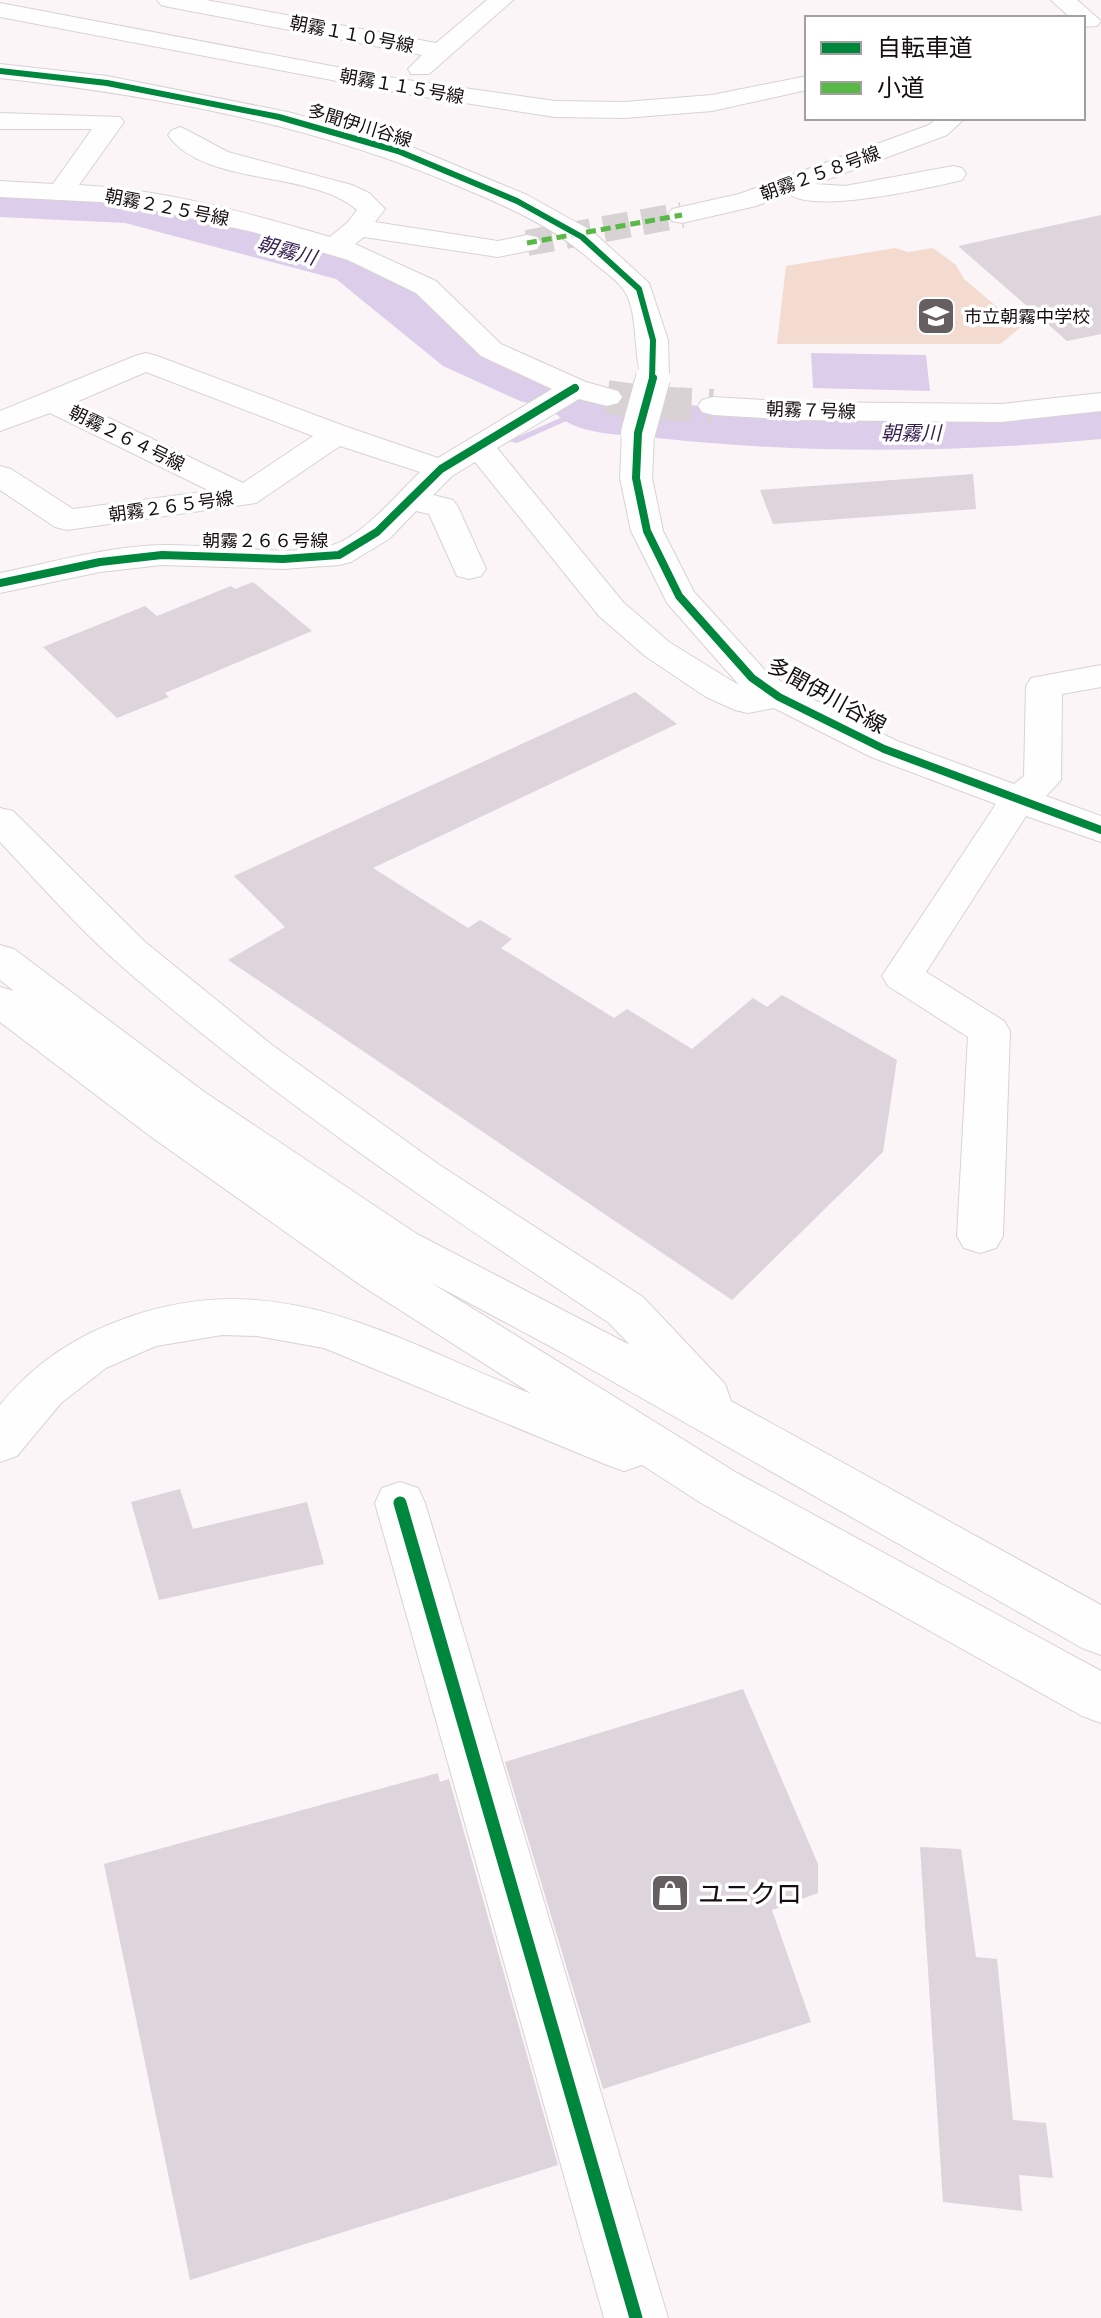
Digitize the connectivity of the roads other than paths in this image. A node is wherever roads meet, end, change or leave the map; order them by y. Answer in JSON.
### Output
{"nodes":[{"id":1,"x":168,"y":0,"type":"edge"},
{"id":2,"x":498,"y":0,"type":"edge"},
{"id":3,"x":1063,"y":0,"type":"edge"},
{"id":4,"x":0,"y":10,"type":"edge"},
{"id":5,"x":1084,"y":16,"type":"edge"},
{"id":6,"x":121,"y":33,"type":"junction"},
{"id":7,"x":441,"y":51,"type":"junction"},
{"id":8,"x":0,"y":71,"type":"edge"},
{"id":9,"x":805,"y":83,"type":"edge"},
{"id":10,"x":400,"y":86,"type":"junction"},
{"id":11,"x":950,"y":120,"type":"edge"},
{"id":12,"x":0,"y":121,"type":"edge"},
{"id":13,"x":181,"y":135,"type":"dead end"},
{"id":14,"x":953,"y":174,"type":"dead end"},
{"id":15,"x":784,"y":186,"type":"junction"},
{"id":16,"x":0,"y":189,"type":"edge"},
{"id":17,"x":60,"y":192,"type":"junction"},
{"id":18,"x":682,"y":215,"type":"tunnel mouth"},
{"id":19,"x":358,"y":228,"type":"junction"},
{"id":20,"x":527,"y":243,"type":"tunnel mouth"},
{"id":21,"x":334,"y":247,"type":"junction"},
{"id":22,"x":575,"y":388,"type":"junction"},
{"id":23,"x":607,"y":397,"type":"tunnel mouth"},
{"id":24,"x":52,"y":402,"type":"junction"},
{"id":25,"x":1101,"y":402,"type":"edge"},
{"id":26,"x":713,"y":406,"type":"tunnel mouth"},
{"id":27,"x":0,"y":422,"type":"edge"},
{"id":28,"x":336,"y":434,"type":"junction"},
{"id":29,"x":479,"y":446,"type":"junction"},
{"id":30,"x":441,"y":469,"type":"junction"},
{"id":31,"x":0,"y":476,"type":"edge"},
{"id":32,"x":245,"y":496,"type":"junction"},
{"id":33,"x":409,"y":500,"type":"junction"},
{"id":34,"x":469,"y":569,"type":"dead end"},
{"id":35,"x":0,"y":583,"type":"edge"},
{"id":36,"x":1101,"y":676,"type":"edge"},
{"id":37,"x":779,"y":697,"type":"junction"},
{"id":38,"x":1017,"y":801,"type":"junction"},
{"id":39,"x":0,"y":820,"type":"edge"},
{"id":40,"x":1101,"y":830,"type":"edge"},
{"id":41,"x":0,"y":973,"type":"edge"},
{"id":42,"x":980,"y":1236,"type":"dead end"},
{"id":43,"x":739,"y":1432,"type":"junction"},
{"id":44,"x":0,"y":1442,"type":"edge"},
{"id":45,"x":719,"y":1488,"type":"junction"},
{"id":46,"x":400,"y":1503,"type":"dead end"},
{"id":47,"x":1101,"y":1632,"type":"edge"},
{"id":48,"x":1101,"y":1699,"type":"edge"},
{"id":49,"x":636,"y":2318,"type":"edge"}],
"edges":[{"from":1,"to":6,"type":"main road"},
{"from":1,"to":7,"type":"main road","name":"朝霧１１０号線"},
{"from":2,"to":7,"type":"main road"},
{"from":3,"to":5,"type":"main road"},
{"from":4,"to":6,"type":"main road","name":"朝霧１１５号線"},
{"from":6,"to":10,"type":"main road","name":"朝霧１１５号線"},
{"from":7,"to":10,"type":"main road"},
{"from":8,"to":37,"type":"main road","name":"多聞伊川谷線","bridge":true},
{"from":9,"to":10,"type":"main road","name":"朝霧１１５号線"},
{"from":11,"to":15,"type":"main road","name":"朝霧２５８号線"},
{"from":12,"to":17,"type":"main road"},
{"from":13,"to":19,"type":"main road"},
{"from":14,"to":15,"type":"main road"},
{"from":15,"to":18,"type":"main road","name":"朝霧２５８号線"},
{"from":16,"to":17,"type":"main road","name":"朝霧２２５号線"},
{"from":17,"to":21,"type":"main road","name":"朝霧２２５号線"},
{"from":19,"to":20,"type":"main road"},
{"from":19,"to":21,"type":"main road"},
{"from":21,"to":22,"type":"main road","name":"朝霧２２５号線"},
{"from":22,"to":23,"type":"main road"},
{"from":22,"to":29,"type":"main road","name":"朝霧２６６号線"},
{"from":24,"to":27,"type":"main road"},
{"from":24,"to":28,"type":"main road"},
{"from":24,"to":32,"type":"main road","name":"朝霧２６４号線"},
{"from":25,"to":26,"type":"main road","name":"朝霧７号線"},
{"from":28,"to":30,"type":"main road"},
{"from":28,"to":32,"type":"main road","name":"朝霧２６５号線"},
{"from":29,"to":30,"type":"main road","name":"朝霧２６６号線"},
{"from":29,"to":37,"type":"main road"},
{"from":30,"to":33,"type":"main road","name":"朝霧２６６号線"},
{"from":31,"to":32,"type":"main road","name":"朝霧２６５号線"},
{"from":33,"to":34,"type":"main road"},
{"from":33,"to":35,"type":"main road","name":"朝霧２６６号線"},
{"from":36,"to":38,"type":"main road"},
{"from":37,"to":38,"type":"main road","name":"多聞伊川谷線"},
{"from":38,"to":40,"type":"main road","name":"多聞伊川谷線"},
{"from":38,"to":42,"type":"main road"},
{"from":39,"to":43,"type":"main road"},
{"from":41,"to":43,"type":"main road"},
{"from":41,"to":45,"type":"main road"},
{"from":43,"to":47,"type":"main road"},
{"from":44,"to":45,"type":"main road"},
{"from":45,"to":48,"type":"main road"},
{"from":46,"to":49,"type":"main road"}]}
